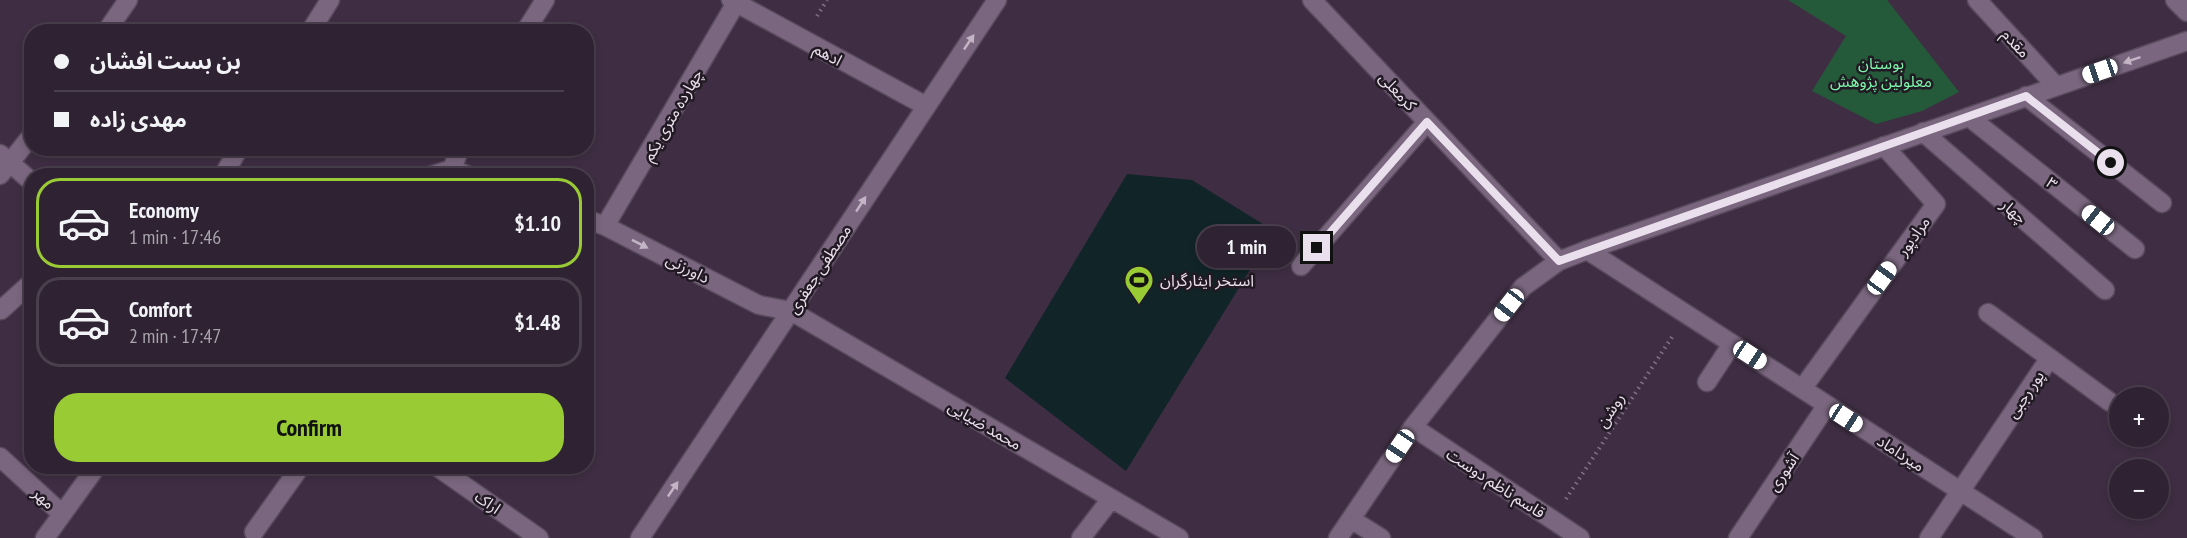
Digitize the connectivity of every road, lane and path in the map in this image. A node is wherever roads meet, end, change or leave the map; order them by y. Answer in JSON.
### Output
{"nodes":[{"id":1,"x":128,"y":0,"type":"edge"},
{"id":2,"x":330,"y":0,"type":"edge"},
{"id":3,"x":545,"y":0,"type":"edge"},
{"id":4,"x":997,"y":0,"type":"edge"},
{"id":5,"x":1312,"y":0,"type":"edge"},
{"id":6,"x":1977,"y":0,"type":"edge"},
{"id":7,"x":2175,"y":0,"type":"edge"},
{"id":8,"x":734,"y":2,"type":"edge"},
{"id":9,"x":2187,"y":12,"type":"edge"},
{"id":10,"x":112,"y":24,"type":"edge"},
{"id":11,"x":315,"y":24,"type":"edge"},
{"id":12,"x":530,"y":24,"type":"edge"},
{"id":13,"x":2187,"y":40,"type":"edge"},
{"id":14,"x":2056,"y":86,"type":"junction"},
{"id":15,"x":2026,"y":96,"type":"junction"},
{"id":16,"x":926,"y":106,"type":"junction"},
{"id":17,"x":1968,"y":117,"type":"junction"},
{"id":18,"x":1427,"y":122,"type":"junction"},
{"id":19,"x":1923,"y":132,"type":"junction"},
{"id":20,"x":24,"y":143,"type":"edge"},
{"id":21,"x":1884,"y":146,"type":"junction"},
{"id":22,"x":3,"y":165,"type":"edge"},
{"id":23,"x":24,"y":178,"type":"edge"},
{"id":24,"x":2162,"y":203,"type":"dead end"},
{"id":25,"x":594,"y":222,"type":"edge"},
{"id":26,"x":605,"y":226,"type":"junction"},
{"id":27,"x":2135,"y":249,"type":"dead end"},
{"id":28,"x":1587,"y":250,"type":"junction"},
{"id":29,"x":1559,"y":261,"type":"junction"},
{"id":30,"x":1301,"y":266,"type":"dead end"},
{"id":31,"x":24,"y":289,"type":"edge"},
{"id":32,"x":2105,"y":290,"type":"dead end"},
{"id":33,"x":1,"y":310,"type":"edge"},
{"id":34,"x":791,"y":311,"type":"junction"},
{"id":35,"x":1988,"y":313,"type":"dead end"},
{"id":36,"x":1687,"y":315,"type":"junction"},
{"id":37,"x":1732,"y":344,"type":"junction"},
{"id":38,"x":2049,"y":359,"type":"junction"},
{"id":39,"x":1707,"y":381,"type":"dead end"},
{"id":40,"x":1802,"y":388,"type":"junction"},
{"id":41,"x":2109,"y":401,"type":"edge"},
{"id":42,"x":1827,"y":405,"type":"junction"},
{"id":43,"x":1413,"y":427,"type":"junction"},
{"id":44,"x":0,"y":457,"type":"edge"},
{"id":45,"x":91,"y":474,"type":"edge"},
{"id":46,"x":295,"y":474,"type":"edge"},
{"id":47,"x":447,"y":474,"type":"edge"},
{"id":48,"x":1960,"y":491,"type":"junction"},
{"id":49,"x":1111,"y":499,"type":"junction"},
{"id":50,"x":62,"y":514,"type":"junction"},
{"id":51,"x":1351,"y":519,"type":"junction"},
{"id":52,"x":1552,"y":520,"type":"junction"},
{"id":53,"x":254,"y":532,"type":"dead end"},
{"id":54,"x":45,"y":538,"type":"edge"},
{"id":55,"x":539,"y":538,"type":"edge"},
{"id":56,"x":640,"y":538,"type":"edge"},
{"id":57,"x":1081,"y":538,"type":"edge"},
{"id":58,"x":1179,"y":538,"type":"edge"},
{"id":59,"x":1338,"y":538,"type":"edge"},
{"id":60,"x":1382,"y":538,"type":"edge"},
{"id":61,"x":1580,"y":538,"type":"edge"},
{"id":62,"x":1738,"y":538,"type":"edge"},
{"id":63,"x":1929,"y":538,"type":"edge"},
{"id":64,"x":2033,"y":538,"type":"edge"}],
"edges":[{"from":1,"to":10,"type":"street"},
{"from":2,"to":11,"type":"street"},
{"from":3,"to":12,"type":"street"},
{"from":16,"to":4,"type":"street","name":"مصطفی جعفری","one_way":true},
{"from":5,"to":18,"type":"street","name":"کرمعلی"},
{"from":6,"to":14,"type":"street","name":"مقدم"},
{"from":7,"to":9,"type":"street"},
{"from":8,"to":16,"type":"street","name":"ادهم"},
{"from":8,"to":26,"type":"street","name":"چهارده متری یکم"},
{"from":13,"to":14,"type":"street","one_way":true},
{"from":14,"to":15,"type":"street"},
{"from":15,"to":17,"type":"street"},
{"from":15,"to":24,"type":"street"},
{"from":34,"to":16,"type":"street","name":"مصطفی جعفری","one_way":true},
{"from":17,"to":19,"type":"street"},
{"from":17,"to":27,"type":"street","name":"۳"},
{"from":18,"to":29,"type":"street","name":"کرمعلی"},
{"from":18,"to":30,"type":"street"},
{"from":19,"to":21,"type":"street"},
{"from":19,"to":32,"type":"street","name":"چهار"},
{"from":20,"to":22,"type":"street"},
{"from":21,"to":28,"type":"street"},
{"from":21,"to":40,"type":"street","name":"مرادپور"},
{"from":22,"to":23,"type":"street"},
{"from":25,"to":26,"type":"street","name":"داورزنی"},
{"from":26,"to":34,"type":"street","name":"داورزنی","one_way":true},
{"from":28,"to":29,"type":"street"},
{"from":28,"to":36,"type":"street","name":"میرداماد"},
{"from":29,"to":43,"type":"street"},
{"from":31,"to":33,"type":"street"},
{"from":34,"to":49,"type":"street","name":"محمد ضیایی"},
{"from":56,"to":34,"type":"street","name":"مصطفی جعفری","one_way":true},
{"from":35,"to":38,"type":"street"},
{"from":36,"to":37,"type":"street","name":"میرداماد"},
{"from":36,"to":52,"type":"path","name":"روشن"},
{"from":37,"to":39,"type":"street"},
{"from":37,"to":40,"type":"street","name":"میرداماد"},
{"from":38,"to":41,"type":"street","name":"پور رجبی"},
{"from":38,"to":48,"type":"street","name":"پور رجبی"},
{"from":40,"to":42,"type":"street","name":"میرداماد"},
{"from":42,"to":48,"type":"street","name":"میرداماد"},
{"from":42,"to":62,"type":"street","name":"آشوری"},
{"from":43,"to":51,"type":"street"},
{"from":43,"to":52,"type":"street","name":"قاسم ناظم دوست"},
{"from":44,"to":50,"type":"street","name":"مهر"},
{"from":45,"to":50,"type":"street"},
{"from":46,"to":53,"type":"street"},
{"from":47,"to":55,"type":"street","name":"اراک"},
{"from":48,"to":63,"type":"street","name":"پور رجبی"},
{"from":48,"to":64,"type":"street","name":"میرداماد"},
{"from":49,"to":57,"type":"street"},
{"from":49,"to":58,"type":"street","name":"محمد ضیایی"},
{"from":50,"to":54,"type":"street"},
{"from":51,"to":59,"type":"street"},
{"from":51,"to":60,"type":"street"},
{"from":52,"to":61,"type":"street","name":"قاسم ناظم دوست"}]}
